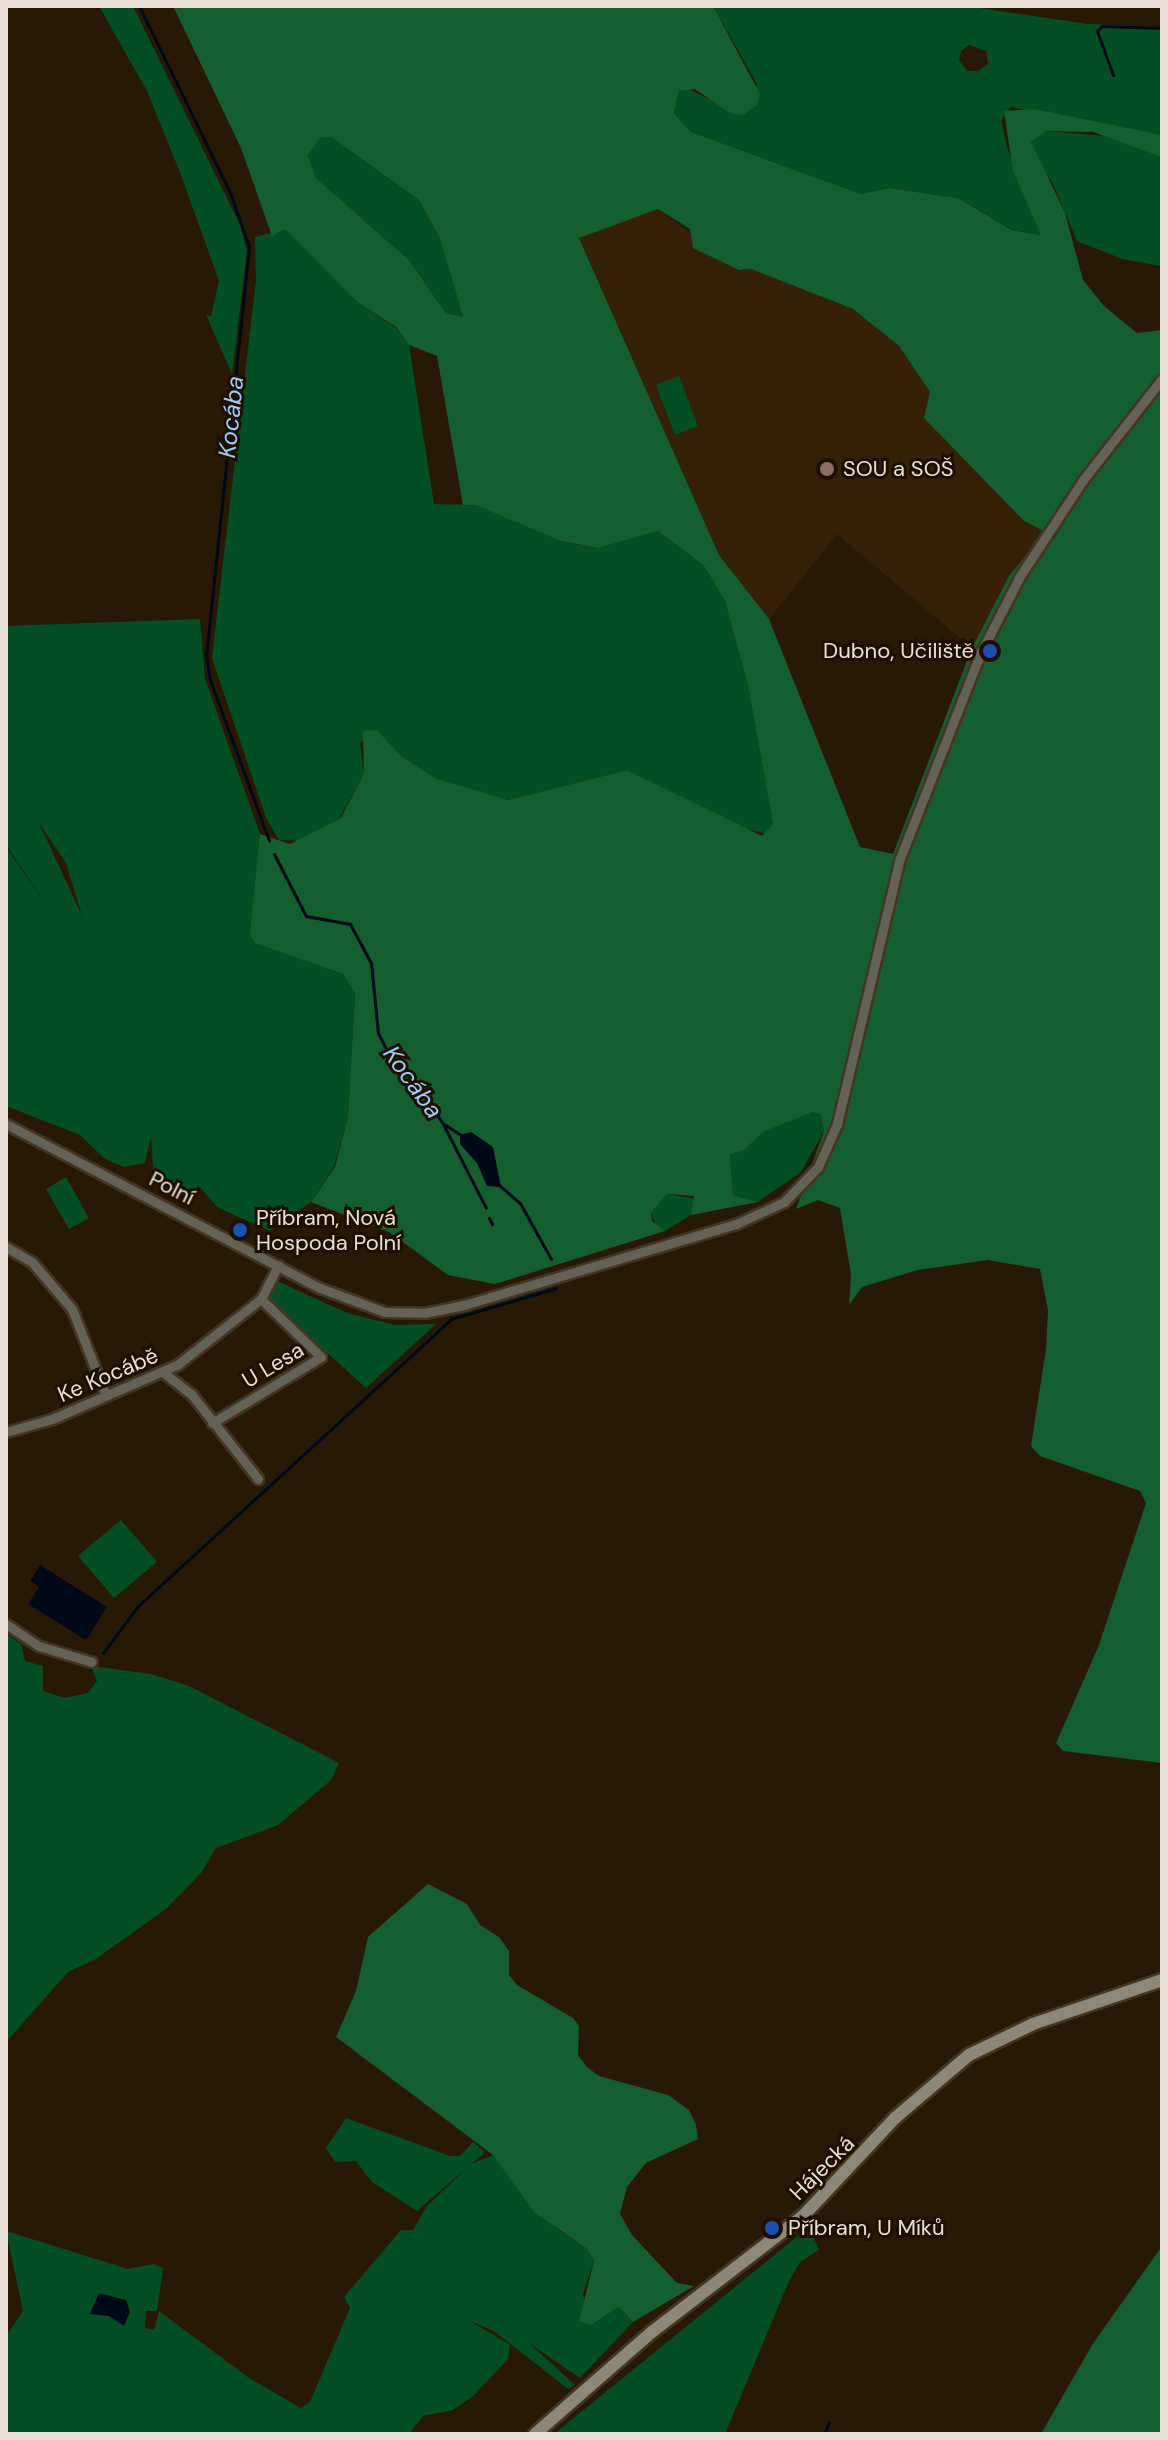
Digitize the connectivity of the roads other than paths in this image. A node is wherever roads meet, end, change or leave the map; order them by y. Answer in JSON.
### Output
{"nodes":[{"id":1,"x":1162,"y":379,"type":"edge"},
{"id":2,"x":6,"y":1124,"type":"edge"},
{"id":3,"x":6,"y":1247,"type":"edge"},
{"id":4,"x":278,"y":1265,"type":"junction"},
{"id":5,"x":261,"y":1299,"type":"junction"},
{"id":6,"x":164,"y":1373,"type":"junction"},
{"id":7,"x":105,"y":1393,"type":"junction"},
{"id":8,"x":212,"y":1423,"type":"junction"},
{"id":9,"x":6,"y":1432,"type":"edge"},
{"id":10,"x":258,"y":1479,"type":"dead end"},
{"id":11,"x":6,"y":1624,"type":"edge"},
{"id":12,"x":92,"y":1662,"type":"dead end"},
{"id":13,"x":1162,"y":1980,"type":"edge"},
{"id":14,"x":535,"y":2434,"type":"edge"}],
"edges":[{"from":1,"to":4,"type":"street","name":"Polní"},
{"from":2,"to":4,"type":"street","name":"Polní"},
{"from":3,"to":7,"type":"street"},
{"from":4,"to":5,"type":"street","name":"Ke Kocábě"},
{"from":5,"to":6,"type":"street","name":"Ke Kocábě"},
{"from":5,"to":8,"type":"street","name":"U Lesa"},
{"from":6,"to":7,"type":"street","name":"Ke Kocábě"},
{"from":6,"to":8,"type":"street"},
{"from":7,"to":9,"type":"street","name":"Ke Kocábě"},
{"from":8,"to":10,"type":"street"},
{"from":11,"to":12,"type":"street"},
{"from":13,"to":14,"type":"main road","name":"Hájecká"}]}
